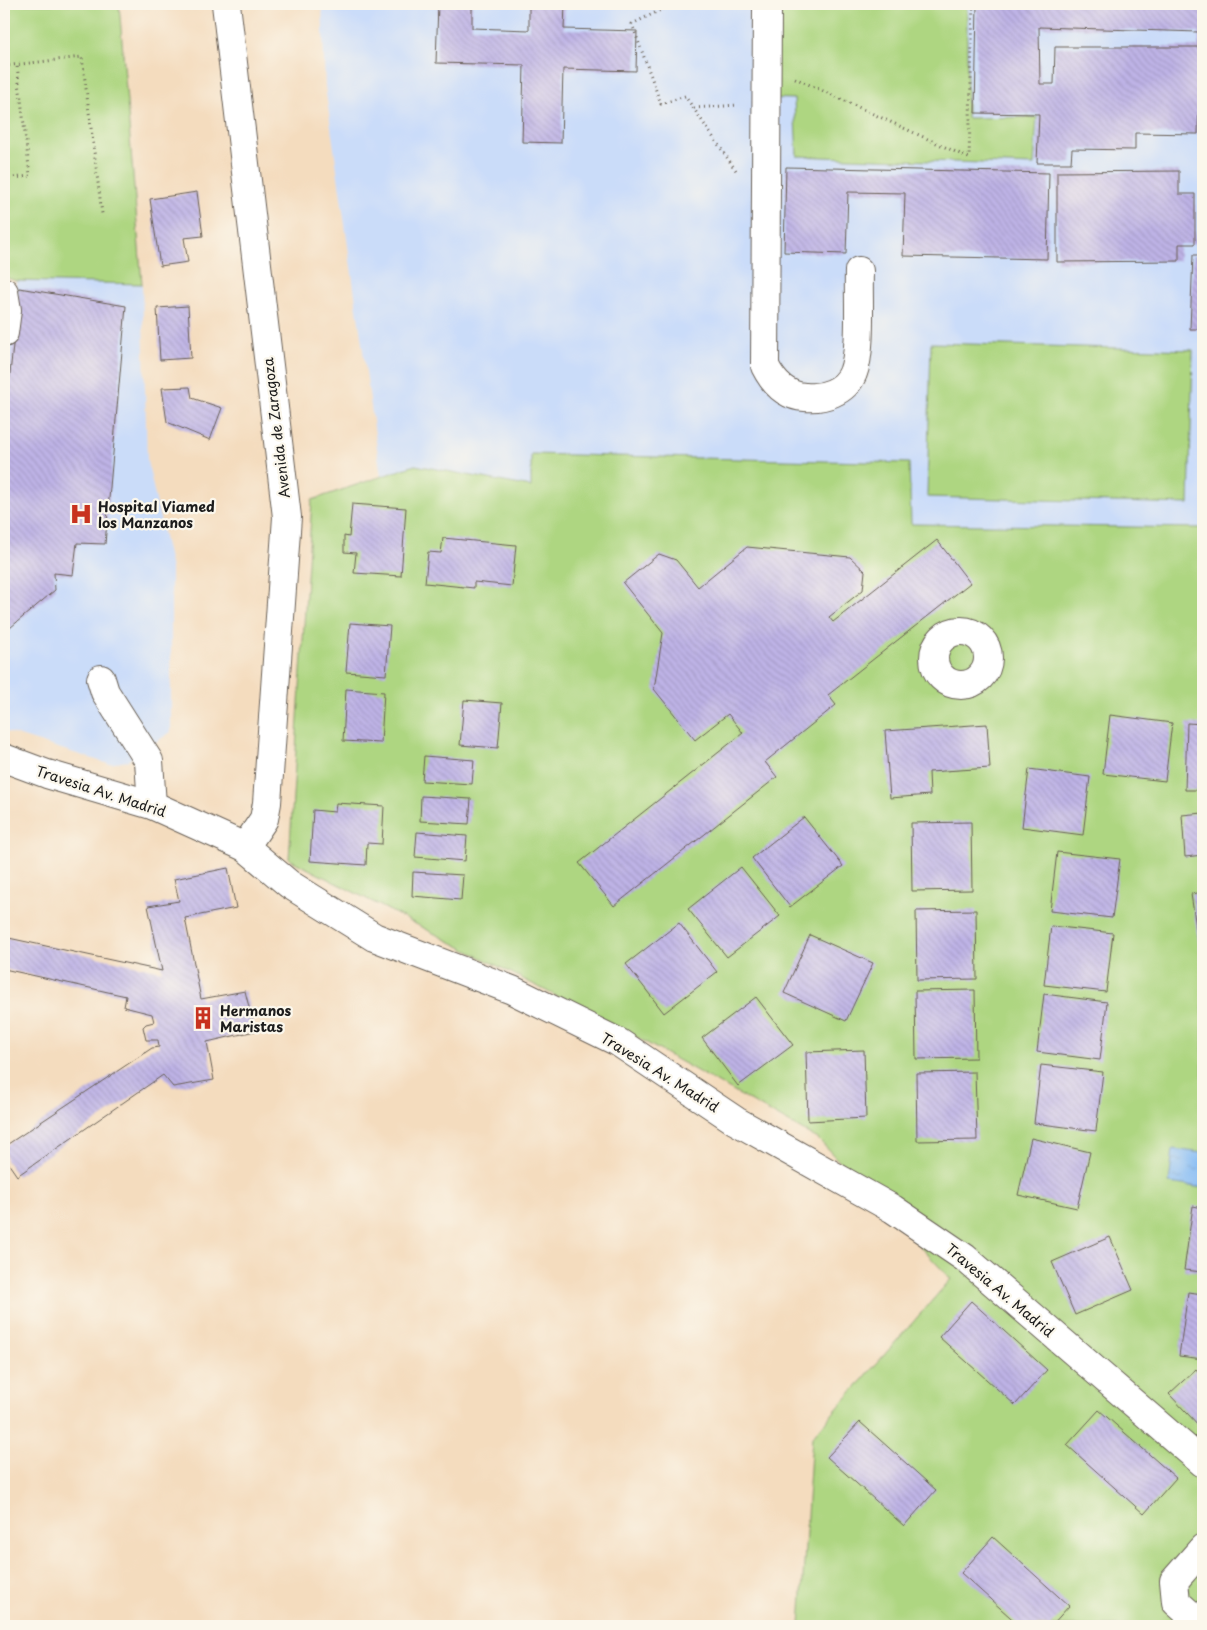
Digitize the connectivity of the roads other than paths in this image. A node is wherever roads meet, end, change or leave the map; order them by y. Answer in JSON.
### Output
{"nodes":[{"id":1,"x":226,"y":4,"type":"edge"},
{"id":2,"x":767,"y":4,"type":"edge"},
{"id":3,"x":859,"y":271,"type":"dead end"},
{"id":4,"x":4,"y":292,"type":"edge"},
{"id":5,"x":4,"y":333,"type":"edge"},
{"id":6,"x":101,"y":679,"type":"dead end"},
{"id":7,"x":4,"y":758,"type":"edge"},
{"id":8,"x":152,"y":805,"type":"junction"},
{"id":9,"x":245,"y":847,"type":"junction"},
{"id":10,"x":1203,"y":1463,"type":"edge"},
{"id":11,"x":1203,"y":1548,"type":"edge"},
{"id":12,"x":1202,"y":1626,"type":"edge"}],
"edges":[{"from":1,"to":9,"type":"street","name":"Avenida de Zaragoza"},
{"from":2,"to":3,"type":"street"},
{"from":4,"to":5,"type":"street"},
{"from":6,"to":8,"type":"street"},
{"from":7,"to":8,"type":"street","name":"Travesia Av. Madrid"},
{"from":8,"to":9,"type":"street","name":"Travesia Av. Madrid"},
{"from":9,"to":10,"type":"street","name":"Travesia Av. Madrid"},
{"from":11,"to":12,"type":"street"}]}
